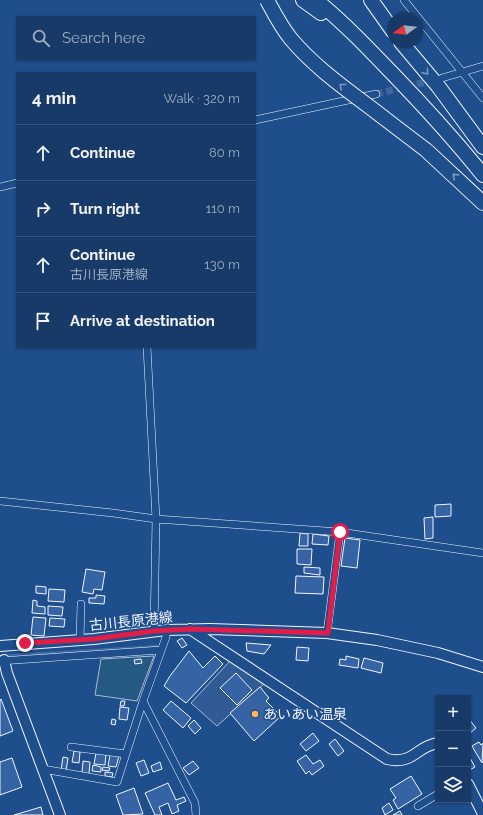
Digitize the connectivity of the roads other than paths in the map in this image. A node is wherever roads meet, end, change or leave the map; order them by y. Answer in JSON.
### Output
{"nodes":[{"id":1,"x":267,"y":0,"type":"edge"},
{"id":2,"x":303,"y":0,"type":"edge"},
{"id":3,"x":316,"y":0,"type":"edge"},
{"id":4,"x":371,"y":0,"type":"edge"},
{"id":5,"x":404,"y":0,"type":"edge"},
{"id":6,"x":387,"y":23,"type":"edge"},
{"id":7,"x":406,"y":48,"type":"edge"},
{"id":8,"x":483,"y":66,"type":"edge"},
{"id":9,"x":390,"y":71,"type":"junction"},
{"id":10,"x":463,"y":72,"type":"junction"},
{"id":11,"x":442,"y":78,"type":"tunnel mouth"},
{"id":12,"x":376,"y":94,"type":"tunnel mouth"},
{"id":13,"x":483,"y":98,"type":"edge"},
{"id":14,"x":256,"y":120,"type":"edge"},
{"id":15,"x":483,"y":147,"type":"edge"},
{"id":16,"x":483,"y":175,"type":"edge"},
{"id":17,"x":16,"y":183,"type":"edge"},
{"id":18,"x":0,"y":187,"type":"edge"},
{"id":19,"x":483,"y":203,"type":"edge"},
{"id":20,"x":147,"y":348,"type":"edge"},
{"id":21,"x":0,"y":501,"type":"edge"},
{"id":22,"x":156,"y":519,"type":"junction"},
{"id":23,"x":340,"y":532,"type":"junction"},
{"id":24,"x":483,"y":554,"type":"edge"},
{"id":25,"x":81,"y":604,"type":"dead end"},
{"id":26,"x":190,"y":629,"type":"junction"},
{"id":27,"x":166,"y":630,"type":"junction"},
{"id":28,"x":154,"y":631,"type":"junction"},
{"id":29,"x":328,"y":633,"type":"junction"},
{"id":30,"x":80,"y":640,"type":"junction"},
{"id":31,"x":0,"y":646,"type":"edge"},
{"id":32,"x":161,"y":650,"type":"junction"},
{"id":33,"x":2,"y":661,"type":"edge"},
{"id":34,"x":483,"y":667,"type":"edge"},
{"id":35,"x":143,"y":701,"type":"junction"},
{"id":36,"x":435,"y":743,"type":"edge"},
{"id":37,"x":71,"y":746,"type":"dead end"},
{"id":38,"x":126,"y":754,"type":"junction"},
{"id":39,"x":43,"y":769,"type":"junction"},
{"id":40,"x":471,"y":790,"type":"edge"},
{"id":41,"x":435,"y":796,"type":"edge"},
{"id":42,"x":418,"y":806,"type":"dead end"},
{"id":43,"x":483,"y":814,"type":"edge"},
{"id":44,"x":60,"y":815,"type":"edge"},
{"id":45,"x":196,"y":815,"type":"edge"}],
"edges":[{"from":19,"to":1,"type":"highway","one_way":true,"bridge":true},
{"from":2,"to":9,"type":"highway"},
{"from":3,"to":9,"type":"highway"},
{"from":4,"to":6,"type":"highway"},
{"from":5,"to":10,"type":"street"},
{"from":7,"to":15,"type":"highway","one_way":true},
{"from":8,"to":10,"type":"street"},
{"from":9,"to":16,"type":"highway"},
{"from":10,"to":11,"type":"street"},
{"from":10,"to":13,"type":"street"},
{"from":12,"to":14,"type":"street"},
{"from":17,"to":18,"type":"street"},
{"from":20,"to":22,"type":"street"},
{"from":21,"to":22,"type":"street"},
{"from":22,"to":23,"type":"street"},
{"from":22,"to":28,"type":"street"},
{"from":23,"to":24,"type":"street"},
{"from":23,"to":29,"type":"street"},
{"from":25,"to":30,"type":"street"},
{"from":26,"to":27,"type":"main road","name":"古川長原港線"},
{"from":26,"to":29,"type":"main road"},
{"from":26,"to":36,"type":"main road","name":"古川長原港線"},
{"from":27,"to":28,"type":"main road","name":"古川長原港線"},
{"from":27,"to":32,"type":"street"},
{"from":28,"to":30,"type":"main road","name":"古川長原港線"},
{"from":29,"to":34,"type":"main road"},
{"from":30,"to":31,"type":"main road","name":"古川長原港線"},
{"from":32,"to":33,"type":"street"},
{"from":32,"to":35,"type":"street"},
{"from":33,"to":39,"type":"main road"},
{"from":35,"to":38,"type":"street"},
{"from":35,"to":45,"type":"street"},
{"from":37,"to":38,"type":"street"},
{"from":38,"to":39,"type":"street"},
{"from":39,"to":44,"type":"main road"},
{"from":40,"to":43,"type":"main road"},
{"from":41,"to":42,"type":"street"}]}
